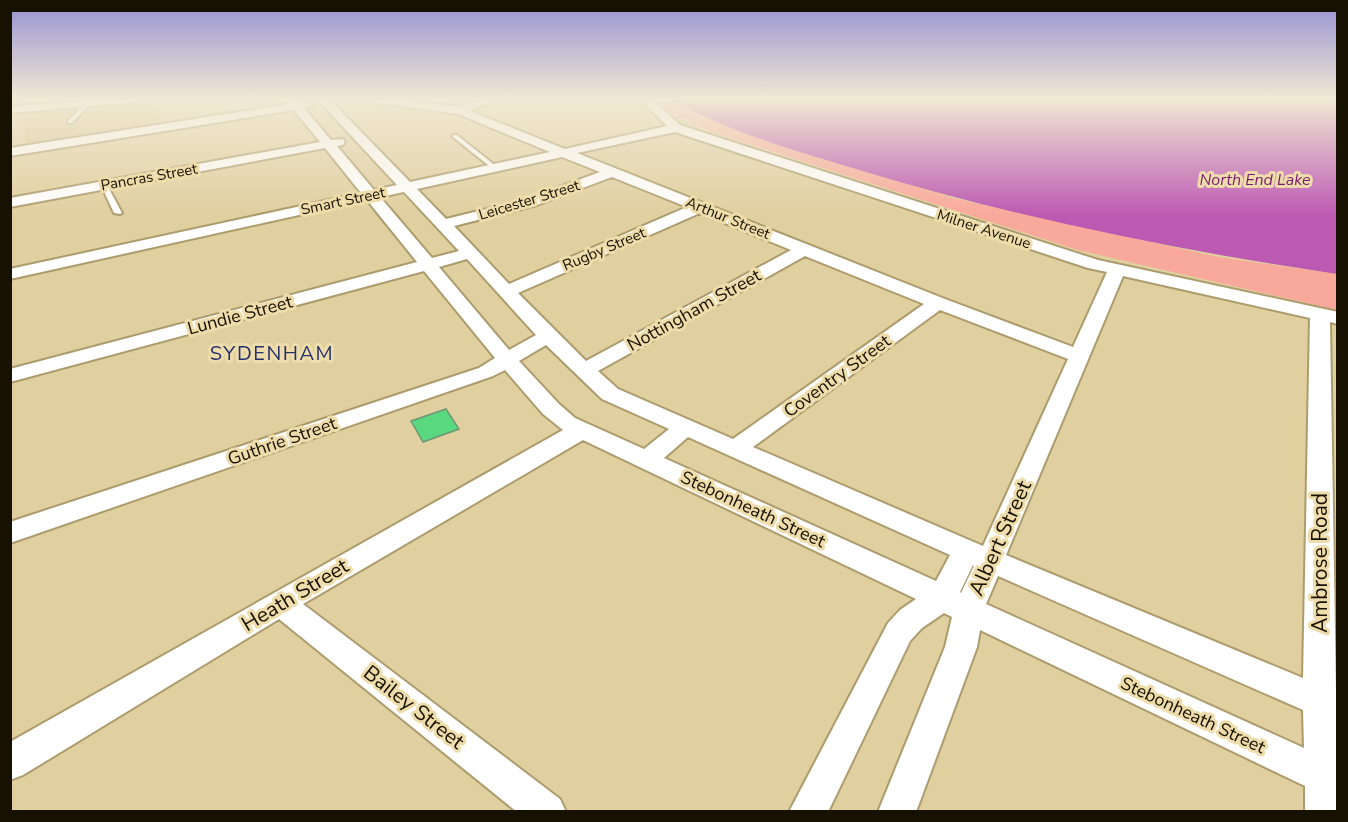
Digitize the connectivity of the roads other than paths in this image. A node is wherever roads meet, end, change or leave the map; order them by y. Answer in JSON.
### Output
{"nodes":[{"id":1,"x":95,"y":137,"type":"edge"},
{"id":2,"x":323,"y":137,"type":"edge"},
{"id":3,"x":457,"y":137,"type":"edge"},
{"id":4,"x":525,"y":137,"type":"edge"},
{"id":5,"x":634,"y":137,"type":"edge"},
{"id":6,"x":705,"y":137,"type":"edge"},
{"id":7,"x":358,"y":138,"type":"joint"},
{"id":8,"x":329,"y":144,"type":"junction"},
{"id":9,"x":10,"y":152,"type":"edge"},
{"id":10,"x":564,"y":153,"type":"junction"},
{"id":11,"x":495,"y":168,"type":"junction"},
{"id":12,"x":613,"y":172,"type":"junction"},
{"id":13,"x":104,"y":185,"type":"junction"},
{"id":14,"x":407,"y":187,"type":"junction"},
{"id":15,"x":370,"y":194,"type":"junction"},
{"id":16,"x":10,"y":202,"type":"edge"},
{"id":17,"x":700,"y":207,"type":"junction"},
{"id":18,"x":118,"y":213,"type":"dead end"},
{"id":19,"x":443,"y":224,"type":"junction"},
{"id":20,"x":805,"y":249,"type":"junction"},
{"id":21,"x":470,"y":253,"type":"junction"},
{"id":22,"x":430,"y":264,"type":"junction"},
{"id":23,"x":1117,"y":270,"type":"junction"},
{"id":24,"x":10,"y":274,"type":"edge"},
{"id":25,"x":507,"y":291,"type":"junction"},
{"id":26,"x":938,"y":303,"type":"junction"},
{"id":27,"x":1329,"y":316,"type":"edge"},
{"id":28,"x":548,"y":336,"type":"junction"},
{"id":29,"x":1079,"y":356,"type":"junction"},
{"id":30,"x":507,"y":360,"type":"junction"},
{"id":31,"x":583,"y":371,"type":"junction"},
{"id":32,"x":10,"y":376,"type":"edge"},
{"id":33,"x":685,"y":427,"type":"junction"},
{"id":34,"x":582,"y":430,"type":"junction"},
{"id":35,"x":735,"y":449,"type":"junction"},
{"id":36,"x":648,"y":459,"type":"junction"},
{"id":37,"x":10,"y":533,"type":"edge"},
{"id":38,"x":978,"y":556,"type":"junction"},
{"id":39,"x":280,"y":603,"type":"junction"},
{"id":40,"x":956,"y":603,"type":"junction"},
{"id":41,"x":1328,"y":705,"type":"edge"},
{"id":42,"x":10,"y":762,"type":"edge"},
{"id":43,"x":1324,"y":776,"type":"junction"},
{"id":44,"x":548,"y":812,"type":"edge"},
{"id":45,"x":808,"y":812,"type":"edge"},
{"id":46,"x":897,"y":812,"type":"edge"},
{"id":47,"x":1324,"y":812,"type":"edge"}],
"edges":[{"from":1,"to":9,"type":"street"},
{"from":2,"to":8,"type":"street","name":"Stebonheath Street"},
{"from":3,"to":11,"type":"lane"},
{"from":4,"to":10,"type":"street","name":"Arthur Street"},
{"from":5,"to":10,"type":"street","name":"Smart Street"},
{"from":6,"to":23,"type":"street","name":"Milner Avenue"},
{"from":7,"to":8,"type":"street","name":"Pancras Street"},
{"from":7,"to":14,"type":"street"},
{"from":8,"to":13,"type":"street","name":"Pancras Street"},
{"from":8,"to":15,"type":"street","name":"Stebonheath Street"},
{"from":10,"to":11,"type":"street","name":"Smart Street"},
{"from":10,"to":12,"type":"street","name":"Arthur Street"},
{"from":11,"to":14,"type":"street","name":"Smart Street"},
{"from":12,"to":17,"type":"street","name":"Arthur Street"},
{"from":12,"to":19,"type":"street","name":"Leicester Street"},
{"from":13,"to":16,"type":"street","name":"Pancras Street"},
{"from":13,"to":18,"type":"lane"},
{"from":14,"to":15,"type":"street","name":"Smart Street"},
{"from":14,"to":19,"type":"street"},
{"from":15,"to":22,"type":"street","name":"Stebonheath Street"},
{"from":15,"to":24,"type":"street","name":"Smart Street"},
{"from":17,"to":20,"type":"street","name":"Arthur Street"},
{"from":17,"to":25,"type":"street","name":"Rugby Street"},
{"from":19,"to":21,"type":"street"},
{"from":20,"to":26,"type":"street","name":"Arthur Street"},
{"from":20,"to":31,"type":"street","name":"Nottingham Street"},
{"from":21,"to":22,"type":"street","name":"Lundie Street"},
{"from":21,"to":25,"type":"street"},
{"from":22,"to":30,"type":"street","name":"Stebonheath Street"},
{"from":22,"to":32,"type":"street","name":"Lundie Street"},
{"from":23,"to":27,"type":"street","name":"Milner Avenue"},
{"from":23,"to":29,"type":"street","name":"Albert Street"},
{"from":25,"to":28,"type":"street"},
{"from":26,"to":29,"type":"street","name":"Arthur Street"},
{"from":26,"to":35,"type":"street","name":"Coventry Street"},
{"from":27,"to":41,"type":"street","name":"Ambrose Road"},
{"from":28,"to":30,"type":"street","name":"Guthrie Street"},
{"from":28,"to":31,"type":"street"},
{"from":29,"to":38,"type":"street","name":"Albert Street"},
{"from":30,"to":34,"type":"street","name":"Stebonheath Street"},
{"from":30,"to":37,"type":"street","name":"Guthrie Street"},
{"from":31,"to":33,"type":"street"},
{"from":33,"to":35,"type":"street"},
{"from":33,"to":36,"type":"street"},
{"from":34,"to":36,"type":"street","name":"Stebonheath Street"},
{"from":34,"to":39,"type":"street","name":"Heath Street"},
{"from":35,"to":38,"type":"street"},
{"from":36,"to":40,"type":"street","name":"Stebonheath Street"},
{"from":38,"to":40,"type":"street","name":"Albert Street"},
{"from":38,"to":41,"type":"street"},
{"from":39,"to":42,"type":"street","name":"Heath Street"},
{"from":39,"to":44,"type":"street","name":"Bailey Street"},
{"from":40,"to":43,"type":"street","name":"Stebonheath Street"},
{"from":40,"to":45,"type":"street","name":"Albert Street"},
{"from":40,"to":46,"type":"street","name":"Albert Street"},
{"from":41,"to":43,"type":"street","name":"Ambrose Road"},
{"from":43,"to":47,"type":"street","name":"Ambrose Road"}]}
